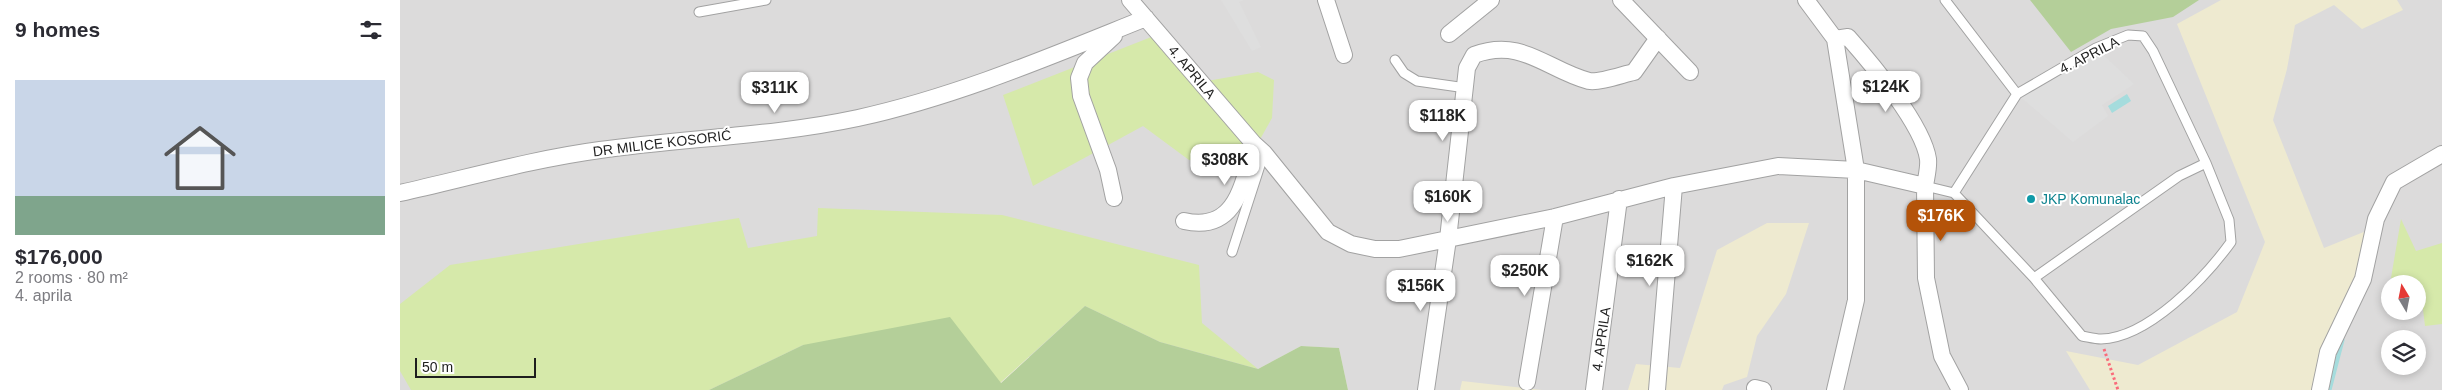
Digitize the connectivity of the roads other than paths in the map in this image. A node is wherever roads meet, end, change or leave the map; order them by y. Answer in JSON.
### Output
{"nodes":[{"id":1,"x":766,"y":0,"type":"edge"},
{"id":2,"x":1130,"y":0,"type":"edge"},
{"id":3,"x":1326,"y":0,"type":"edge"},
{"id":4,"x":1491,"y":0,"type":"edge"},
{"id":5,"x":1621,"y":0,"type":"edge"},
{"id":6,"x":1806,"y":0,"type":"edge"},
{"id":7,"x":1945,"y":0,"type":"edge"},
{"id":8,"x":699,"y":12,"type":"dead end"},
{"id":9,"x":1146,"y":18,"type":"junction"},
{"id":10,"x":1122,"y":27,"type":"junction"},
{"id":11,"x":1449,"y":34,"type":"dead end"},
{"id":12,"x":1658,"y":38,"type":"junction"},
{"id":13,"x":1835,"y":39,"type":"junction"},
{"id":14,"x":1344,"y":56,"type":"dead end"},
{"id":15,"x":1396,"y":60,"type":"dead end"},
{"id":16,"x":1690,"y":72,"type":"dead end"},
{"id":17,"x":1466,"y":88,"type":"junction"},
{"id":18,"x":2017,"y":94,"type":"junction"},
{"id":19,"x":1259,"y":149,"type":"junction"},
{"id":20,"x":2442,"y":154,"type":"edge"},
{"id":21,"x":2206,"y":163,"type":"junction"},
{"id":22,"x":1856,"y":170,"type":"junction"},
{"id":23,"x":1674,"y":186,"type":"junction"},
{"id":24,"x":1925,"y":186,"type":"junction"},
{"id":25,"x":400,"y":193,"type":"edge"},
{"id":26,"x":1954,"y":193,"type":"junction"},
{"id":27,"x":1114,"y":198,"type":"dead end"},
{"id":28,"x":1620,"y":199,"type":"junction"},
{"id":29,"x":1555,"y":217,"type":"junction"},
{"id":30,"x":1184,"y":221,"type":"dead end"},
{"id":31,"x":1448,"y":239,"type":"junction"},
{"id":32,"x":1232,"y":252,"type":"dead end"},
{"id":33,"x":2034,"y":278,"type":"junction"},
{"id":34,"x":1527,"y":382,"type":"dead end"},
{"id":35,"x":1957,"y":385,"type":"edge"},
{"id":36,"x":1426,"y":390,"type":"edge"},
{"id":37,"x":1594,"y":390,"type":"edge"},
{"id":38,"x":1657,"y":390,"type":"edge"},
{"id":39,"x":1836,"y":390,"type":"edge"},
{"id":40,"x":1970,"y":390,"type":"edge"},
{"id":41,"x":2320,"y":390,"type":"edge"}],
"edges":[{"from":1,"to":8,"type":"lane"},
{"from":2,"to":9,"type":"street","name":"4. APRILA"},
{"from":3,"to":14,"type":"street"},
{"from":4,"to":11,"type":"street"},
{"from":5,"to":12,"type":"street"},
{"from":6,"to":13,"type":"street"},
{"from":7,"to":18,"type":"lane"},
{"from":9,"to":10,"type":"street","name":"DR MILICE KOSORIĆ"},
{"from":9,"to":19,"type":"street","name":"4. APRILA"},
{"from":10,"to":25,"type":"street","name":"DR MILICE KOSORIĆ"},
{"from":10,"to":27,"type":"street","name":"DR MILICE KOSORIĆ"},
{"from":12,"to":16,"type":"street"},
{"from":12,"to":17,"type":"street"},
{"from":13,"to":22,"type":"street"},
{"from":13,"to":24,"type":"street"},
{"from":15,"to":17,"type":"lane"},
{"from":17,"to":31,"type":"street"},
{"from":18,"to":21,"type":"lane","name":"4. APRILA"},
{"from":18,"to":26,"type":"lane","name":"4. APRILA"},
{"from":19,"to":30,"type":"street"},
{"from":19,"to":31,"type":"street","name":"4. APRILA"},
{"from":19,"to":32,"type":"lane"},
{"from":20,"to":41,"type":"street"},
{"from":21,"to":33,"type":"lane"},
{"from":21,"to":33,"type":"lane"},
{"from":22,"to":23,"type":"street","name":"4. APRILA"},
{"from":22,"to":24,"type":"street","name":"4. APRILA"},
{"from":22,"to":39,"type":"street"},
{"from":23,"to":28,"type":"street","name":"4. APRILA"},
{"from":23,"to":38,"type":"street"},
{"from":24,"to":26,"type":"lane","name":"4. APRILA"},
{"from":24,"to":35,"type":"street"},
{"from":26,"to":33,"type":"lane"},
{"from":28,"to":29,"type":"street","name":"4. APRILA"},
{"from":28,"to":37,"type":"street","name":"4. APRILA"},
{"from":29,"to":31,"type":"street","name":"4. APRILA"},
{"from":29,"to":34,"type":"street"},
{"from":31,"to":36,"type":"street"},
{"from":35,"to":40,"type":"street"}]}
